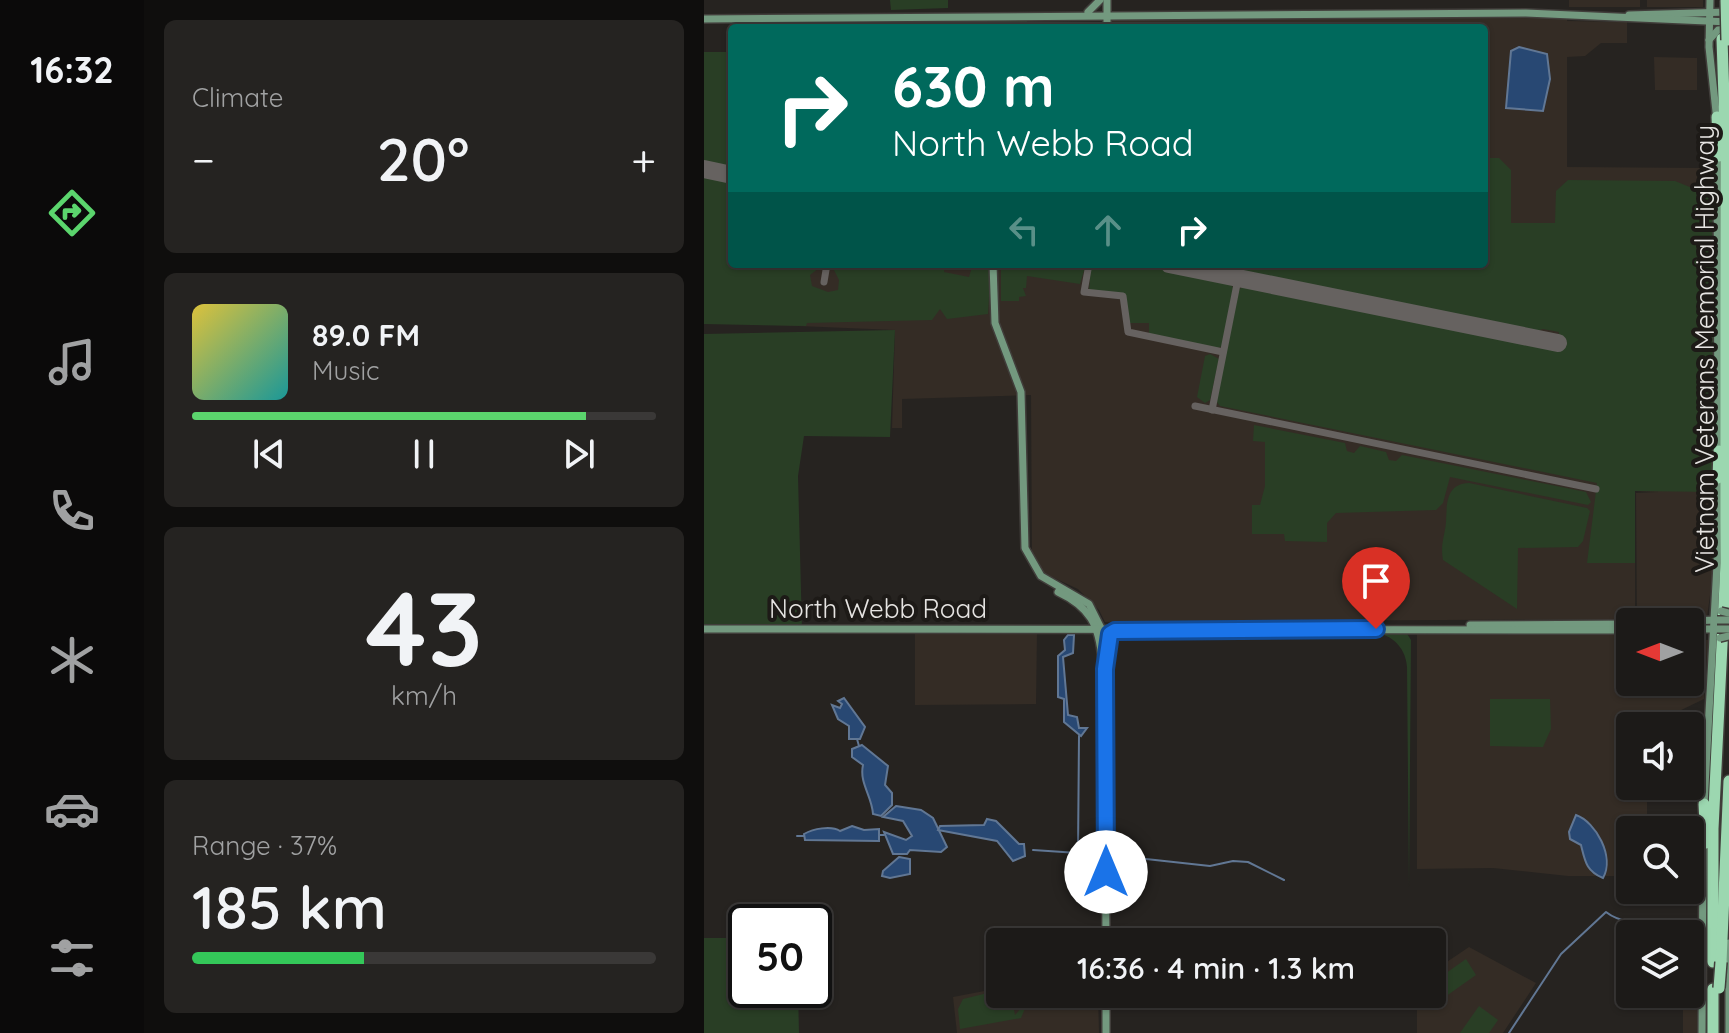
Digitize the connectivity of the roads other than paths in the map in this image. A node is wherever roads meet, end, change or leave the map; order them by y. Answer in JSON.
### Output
{"nodes":[{"id":1,"x":1103,"y":0,"type":"edge"},
{"id":2,"x":1710,"y":0,"type":"edge"},
{"id":3,"x":1725,"y":1,"type":"edge"},
{"id":4,"x":1088,"y":12,"type":"junction"},
{"id":5,"x":1709,"y":12,"type":"junction"},
{"id":6,"x":1729,"y":12,"type":"edge"},
{"id":7,"x":1104,"y":14,"type":"junction"},
{"id":8,"x":1135,"y":14,"type":"junction"},
{"id":9,"x":704,"y":16,"type":"edge"},
{"id":10,"x":1627,"y":16,"type":"junction"},
{"id":11,"x":1119,"y":17,"type":"junction"},
{"id":12,"x":1709,"y":22,"type":"junction"},
{"id":13,"x":1729,"y":22,"type":"edge"},
{"id":14,"x":1105,"y":24,"type":"edge"},
{"id":15,"x":1110,"y":24,"type":"edge"},
{"id":16,"x":1722,"y":37,"type":"edge"},
{"id":17,"x":1729,"y":86,"type":"edge"},
{"id":18,"x":1717,"y":117,"type":"junction"},
{"id":19,"x":996,"y":268,"type":"edge"},
{"id":20,"x":1726,"y":278,"type":"junction"},
{"id":21,"x":1726,"y":311,"type":"junction"},
{"id":22,"x":1718,"y":478,"type":"junction"},
{"id":23,"x":1721,"y":610,"type":"edge"},
{"id":24,"x":1729,"y":620,"type":"edge"},
{"id":25,"x":1411,"y":627,"type":"junction"},
{"id":26,"x":1616,"y":627,"type":"edge"},
{"id":27,"x":704,"y":629,"type":"edge"},
{"id":28,"x":1100,"y":629,"type":"junction"},
{"id":29,"x":1718,"y":629,"type":"edge"},
{"id":30,"x":1729,"y":629,"type":"edge"},
{"id":31,"x":1115,"y":631,"type":"junction"},
{"id":32,"x":1414,"y":640,"type":"dead end"},
{"id":33,"x":1106,"y":653,"type":"junction"},
{"id":34,"x":1105,"y":669,"type":"junction"},
{"id":35,"x":1729,"y":683,"type":"edge"},
{"id":36,"x":1729,"y":781,"type":"edge"},
{"id":37,"x":1704,"y":804,"type":"joint"},
{"id":38,"x":1106,"y":928,"type":"edge"},
{"id":39,"x":1729,"y":943,"type":"edge"},
{"id":40,"x":1716,"y":961,"type":"edge"},
{"id":41,"x":1717,"y":995,"type":"edge"},
{"id":42,"x":1106,"y":1008,"type":"edge"},
{"id":43,"x":1106,"y":1033,"type":"edge"},
{"id":44,"x":1702,"y":1033,"type":"edge"},
{"id":45,"x":1716,"y":1033,"type":"edge"},
{"id":46,"x":1729,"y":1033,"type":"edge"}],
"edges":[{"from":1,"to":4,"type":"main road"},
{"from":1,"to":7,"type":"main road"},
{"from":2,"to":3,"type":"main road"},
{"from":2,"to":5,"type":"main road"},
{"from":3,"to":16,"type":"highway","name":"Vietnam Veterans Memorial Highway","bridge":true},
{"from":4,"to":7,"type":"main road"},
{"from":4,"to":9,"type":"main road"},
{"from":5,"to":6,"type":"main road"},
{"from":5,"to":10,"type":"main road"},
{"from":5,"to":12,"type":"main road"},
{"from":7,"to":8,"type":"main road"},
{"from":7,"to":9,"type":"main road"},
{"from":7,"to":11,"type":"main road"},
{"from":7,"to":14,"type":"main road"},
{"from":8,"to":10,"type":"main road"},
{"from":8,"to":11,"type":"main road"},
{"from":10,"to":12,"type":"main road"},
{"from":11,"to":15,"type":"main road"},
{"from":12,"to":13,"type":"main road"},
{"from":12,"to":16,"type":"main road"},
{"from":16,"to":17,"type":"highway","name":"Vietnam Veterans Memorial Highway"},
{"from":16,"to":18,"type":"main road"},
{"from":16,"to":20,"type":"highway","name":"Vietnam Veterans Memorial Highway"},
{"from":18,"to":20,"type":"highway"},
{"from":18,"to":22,"type":"main road"},
{"from":19,"to":28,"type":"main road"},
{"from":20,"to":21,"type":"highway","name":"Vietnam Veterans Memorial Highway"},
{"from":21,"to":22,"type":"highway"},
{"from":21,"to":40,"type":"highway","name":"Vietnam Veterans Memorial Highway"},
{"from":22,"to":23,"type":"main road"},
{"from":23,"to":29,"type":"main road"},
{"from":24,"to":29,"type":"main road","bridge":true},
{"from":25,"to":26,"type":"main road"},
{"from":25,"to":28,"type":"main road","name":"North Webb Road"},
{"from":25,"to":31,"type":"main road","name":"North Webb Road"},
{"from":25,"to":32,"type":"main road"},
{"from":27,"to":28,"type":"main road","name":"North Webb Road"},
{"from":28,"to":31,"type":"main road","name":"North Webb Road"},
{"from":28,"to":33,"type":"main road"},
{"from":28,"to":34,"type":"main road"},
{"from":29,"to":30,"type":"main road","bridge":true},
{"from":29,"to":37,"type":"main road"},
{"from":31,"to":33,"type":"main road"},
{"from":33,"to":34,"type":"main road"},
{"from":34,"to":38,"type":"main road"},
{"from":35,"to":40,"type":"highway","name":"Vietnam Veterans Memorial Highway"},
{"from":36,"to":40,"type":"highway"},
{"from":37,"to":40,"type":"highway"},
{"from":39,"to":40,"type":"main road"},
{"from":40,"to":41,"type":"highway","name":"Vietnam Veterans Memorial Highway","bridge":true},
{"from":41,"to":44,"type":"main road"},
{"from":41,"to":45,"type":"highway","name":"Vietnam Veterans Memorial Highway"},
{"from":41,"to":46,"type":"main road"},
{"from":42,"to":43,"type":"main road"}]}
